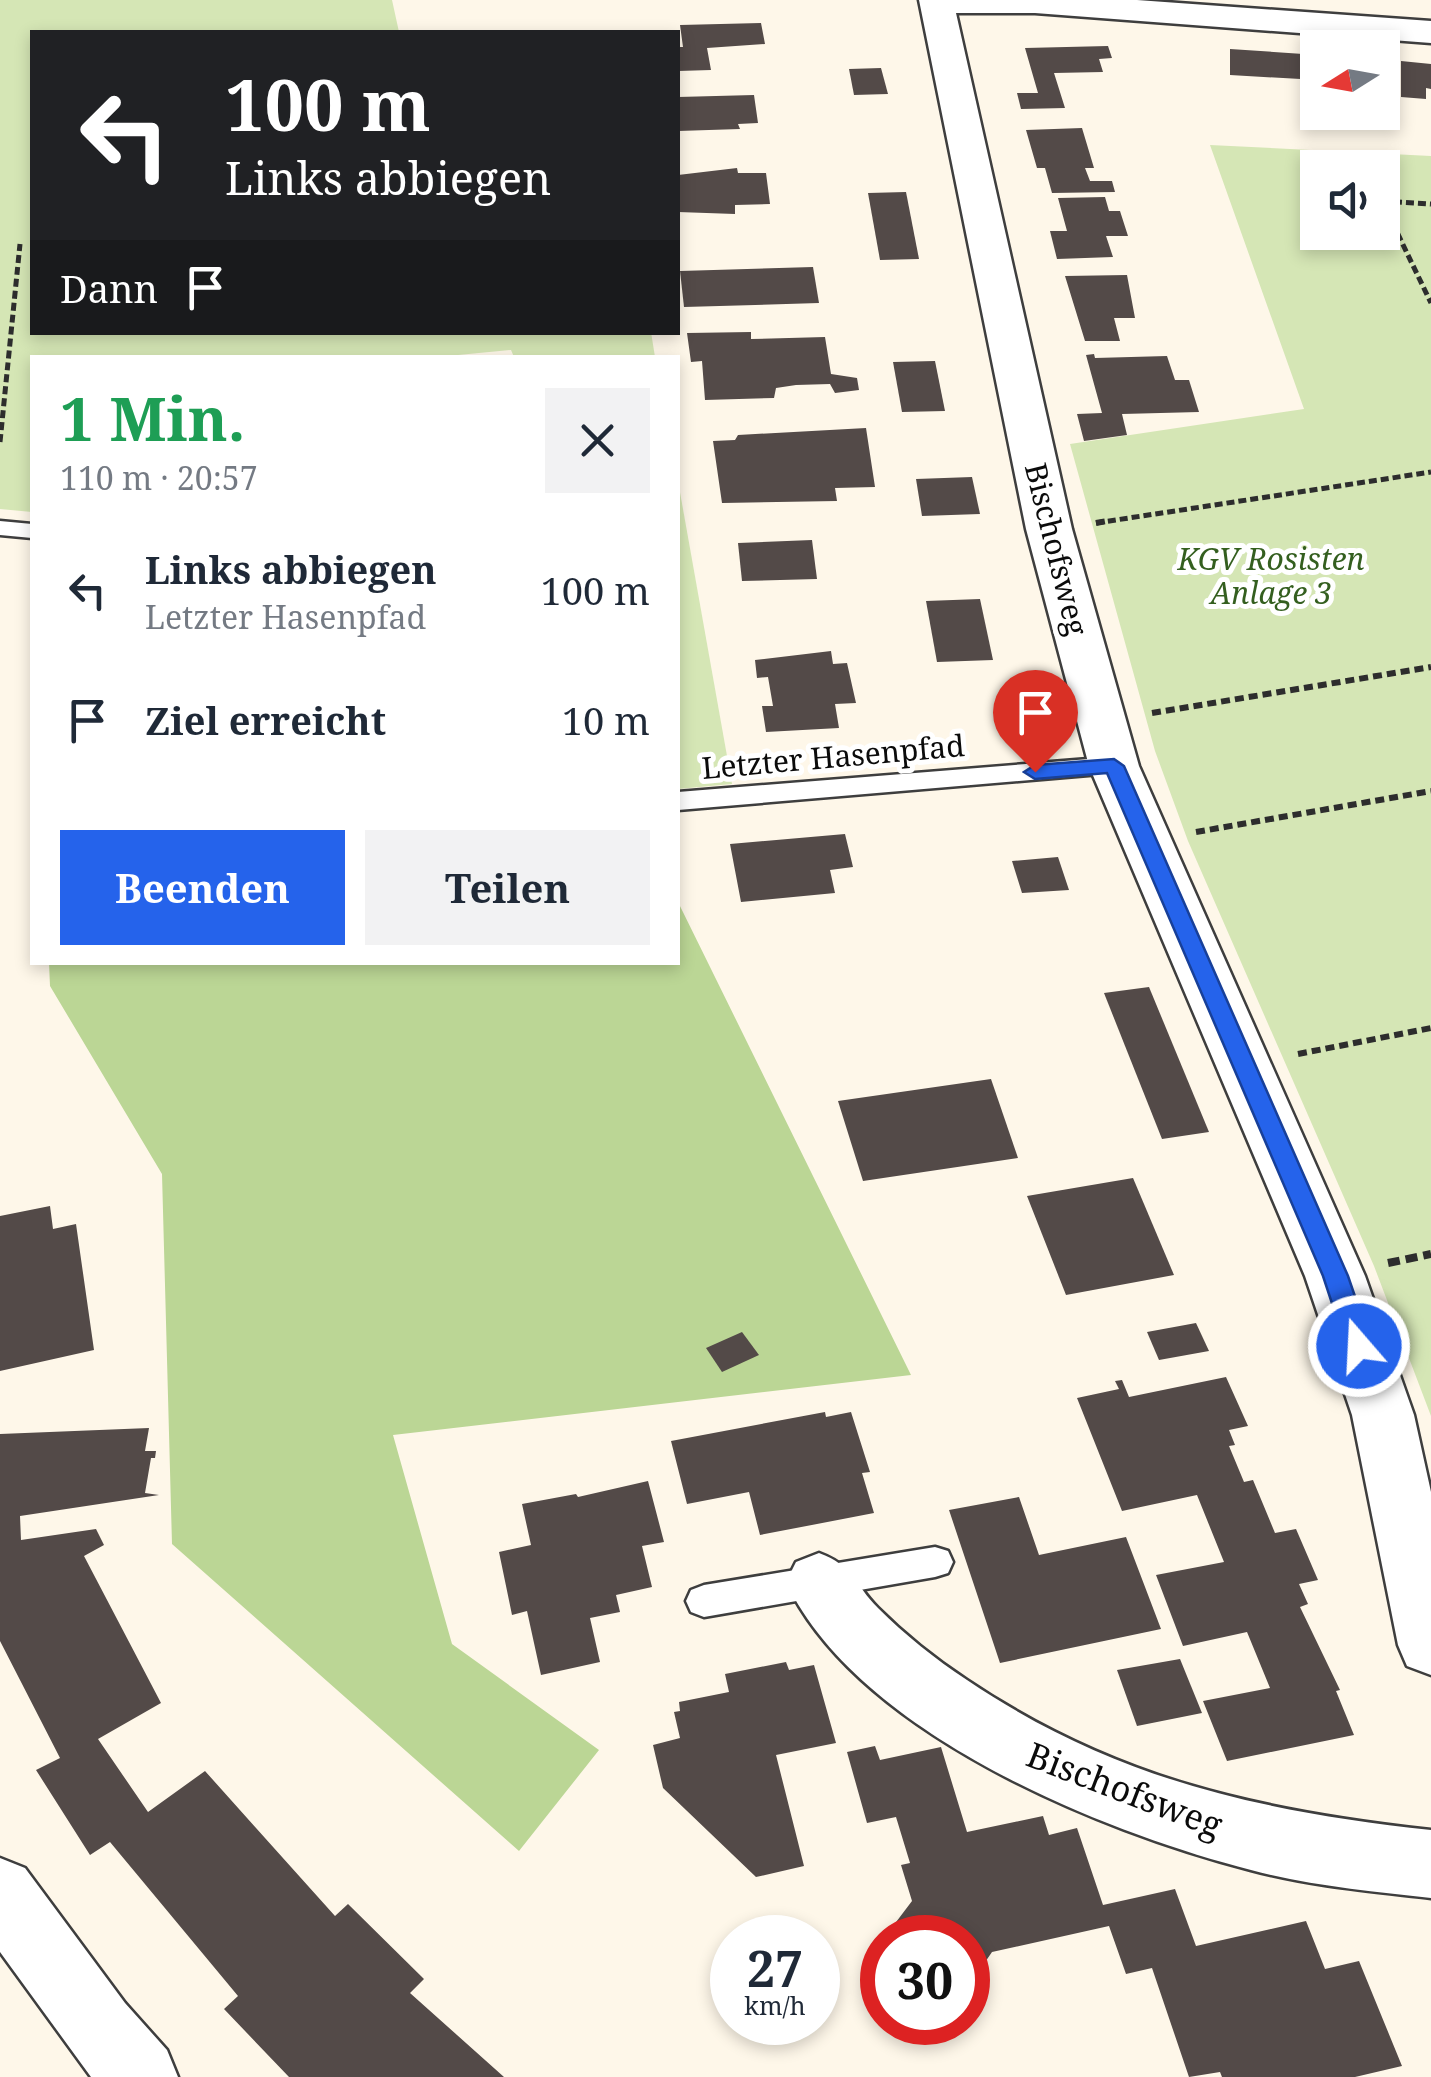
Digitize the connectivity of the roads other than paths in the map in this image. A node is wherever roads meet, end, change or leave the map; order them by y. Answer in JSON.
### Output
{"nodes":[{"id":1,"x":937,"y":1,"type":"edge"},
{"id":2,"x":1431,"y":32,"type":"edge"},
{"id":3,"x":0,"y":528,"type":"edge"},
{"id":4,"x":30,"y":531,"type":"edge"},
{"id":5,"x":1108,"y":743,"type":"junction"},
{"id":6,"x":680,"y":801,"type":"edge"},
{"id":7,"x":935,"y":1562,"type":"dead end"},
{"id":8,"x":818,"y":1582,"type":"junction"},
{"id":9,"x":704,"y":1600,"type":"dead end"},
{"id":10,"x":1431,"y":1645,"type":"edge"},
{"id":11,"x":1431,"y":1864,"type":"edge"},
{"id":12,"x":0,"y":1892,"type":"edge"},
{"id":13,"x":140,"y":2077,"type":"edge"}],
"edges":[{"from":1,"to":2,"type":"street"},
{"from":1,"to":5,"type":"street","name":"Bischofsweg"},
{"from":3,"to":4,"type":"lane"},
{"from":5,"to":6,"type":"lane","name":"Letzter Hasenpfad"},
{"from":5,"to":10,"type":"street","name":"Bischofsweg"},
{"from":7,"to":8,"type":"lane"},
{"from":8,"to":9,"type":"lane"},
{"from":8,"to":11,"type":"street","name":"Bischofsweg"},
{"from":12,"to":13,"type":"street"}]}
